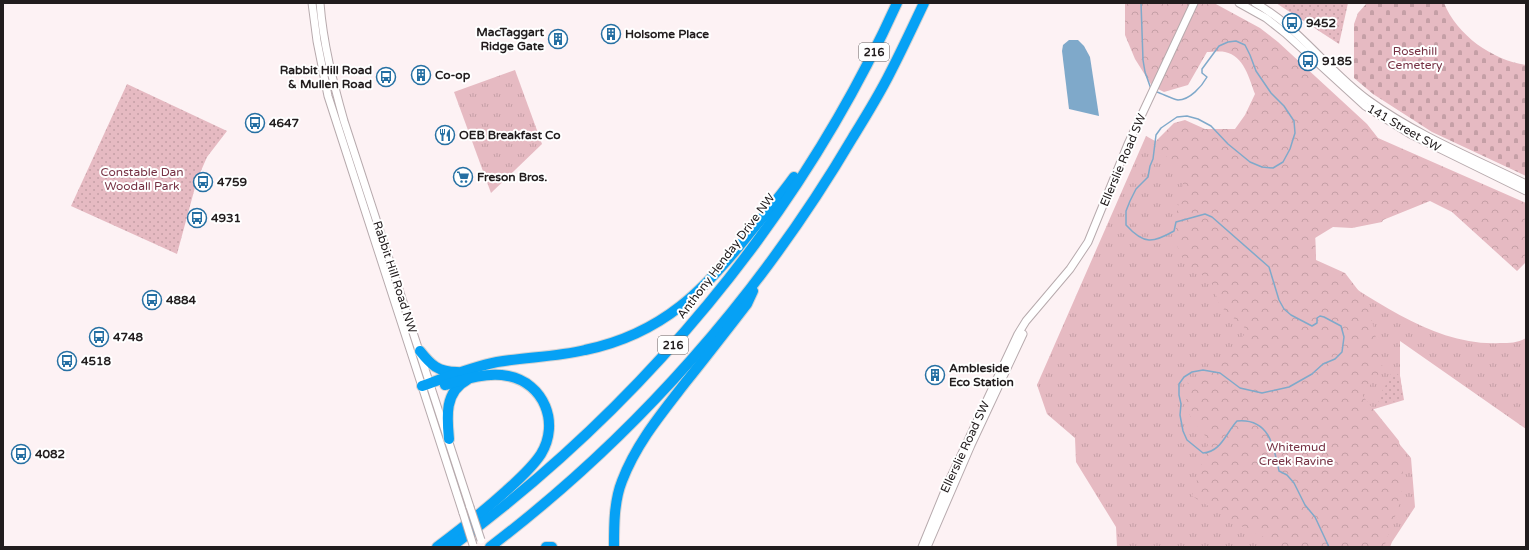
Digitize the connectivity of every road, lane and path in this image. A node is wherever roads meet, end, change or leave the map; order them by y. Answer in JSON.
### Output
{"nodes":[{"id":1,"x":312,"y":3,"type":"edge"},
{"id":2,"x":320,"y":3,"type":"edge"},
{"id":3,"x":897,"y":3,"type":"edge"},
{"id":4,"x":924,"y":3,"type":"edge"},
{"id":5,"x":1194,"y":3,"type":"edge"},
{"id":6,"x":1239,"y":3,"type":"edge"},
{"id":7,"x":1255,"y":3,"type":"edge"},
{"id":8,"x":848,"y":100,"type":"junction"},
{"id":9,"x":1526,"y":184,"type":"edge"},
{"id":10,"x":1526,"y":191,"type":"edge"},
{"id":11,"x":758,"y":278,"type":"junction"},
{"id":12,"x":1036,"y":309,"type":"junction"},
{"id":13,"x":420,"y":351,"type":"junction"},
{"id":14,"x":463,"y":372,"type":"junction"},
{"id":15,"x":472,"y":378,"type":"junction"},
{"id":16,"x":427,"y":387,"type":"junction"},
{"id":17,"x":448,"y":440,"type":"junction"},
{"id":18,"x":438,"y":547,"type":"edge"},
{"id":19,"x":451,"y":547,"type":"edge"},
{"id":20,"x":474,"y":547,"type":"edge"},
{"id":21,"x":484,"y":547,"type":"edge"},
{"id":22,"x":490,"y":547,"type":"edge"},
{"id":23,"x":546,"y":547,"type":"edge"},
{"id":24,"x":552,"y":547,"type":"edge"},
{"id":25,"x":614,"y":547,"type":"edge"},
{"id":26,"x":922,"y":547,"type":"edge"},
{"id":27,"x":927,"y":547,"type":"edge"}],
"edges":[{"from":1,"to":16,"type":"main road","name":"Rabbit Hill Road NW"},
{"from":2,"to":13,"type":"main road","name":"Rabbit Hill Road NW"},
{"from":3,"to":8,"type":"highway","name":"Anthony Henday Drive NW","number":"216"},
{"from":4,"to":11,"type":"highway","number":"216"},
{"from":5,"to":12,"type":"main road","name":"Ellerslie Road SW"},
{"from":6,"to":10,"type":"main road","name":"141 Street SW"},
{"from":7,"to":9,"type":"main road","name":"141 Street SW"},
{"from":8,"to":14,"type":"highway"},
{"from":8,"to":19,"type":"highway","name":"Anthony Henday Drive NW","number":"216"},
{"from":11,"to":22,"type":"highway","number":"216"},
{"from":11,"to":25,"type":"highway"},
{"from":12,"to":26,"type":"main road","name":"Ellerslie Road SW"},
{"from":12,"to":27,"type":"main road","name":"Ellerslie Road SW"},
{"from":13,"to":14,"type":"highway"},
{"from":13,"to":16,"type":"main road","name":"Rabbit Hill Road NW"},
{"from":14,"to":16,"type":"highway"},
{"from":15,"to":16,"type":"highway"},
{"from":15,"to":17,"type":"highway"},
{"from":15,"to":18,"type":"highway"},
{"from":16,"to":17,"type":"main road","name":"Rabbit Hill Road NW"},
{"from":16,"to":20,"type":"main road","name":"Rabbit Hill Road NW","bridge":true},
{"from":17,"to":21,"type":"main road","name":"Rabbit Hill Road NW","bridge":true},
{"from":23,"to":24,"type":"highway"}]}
